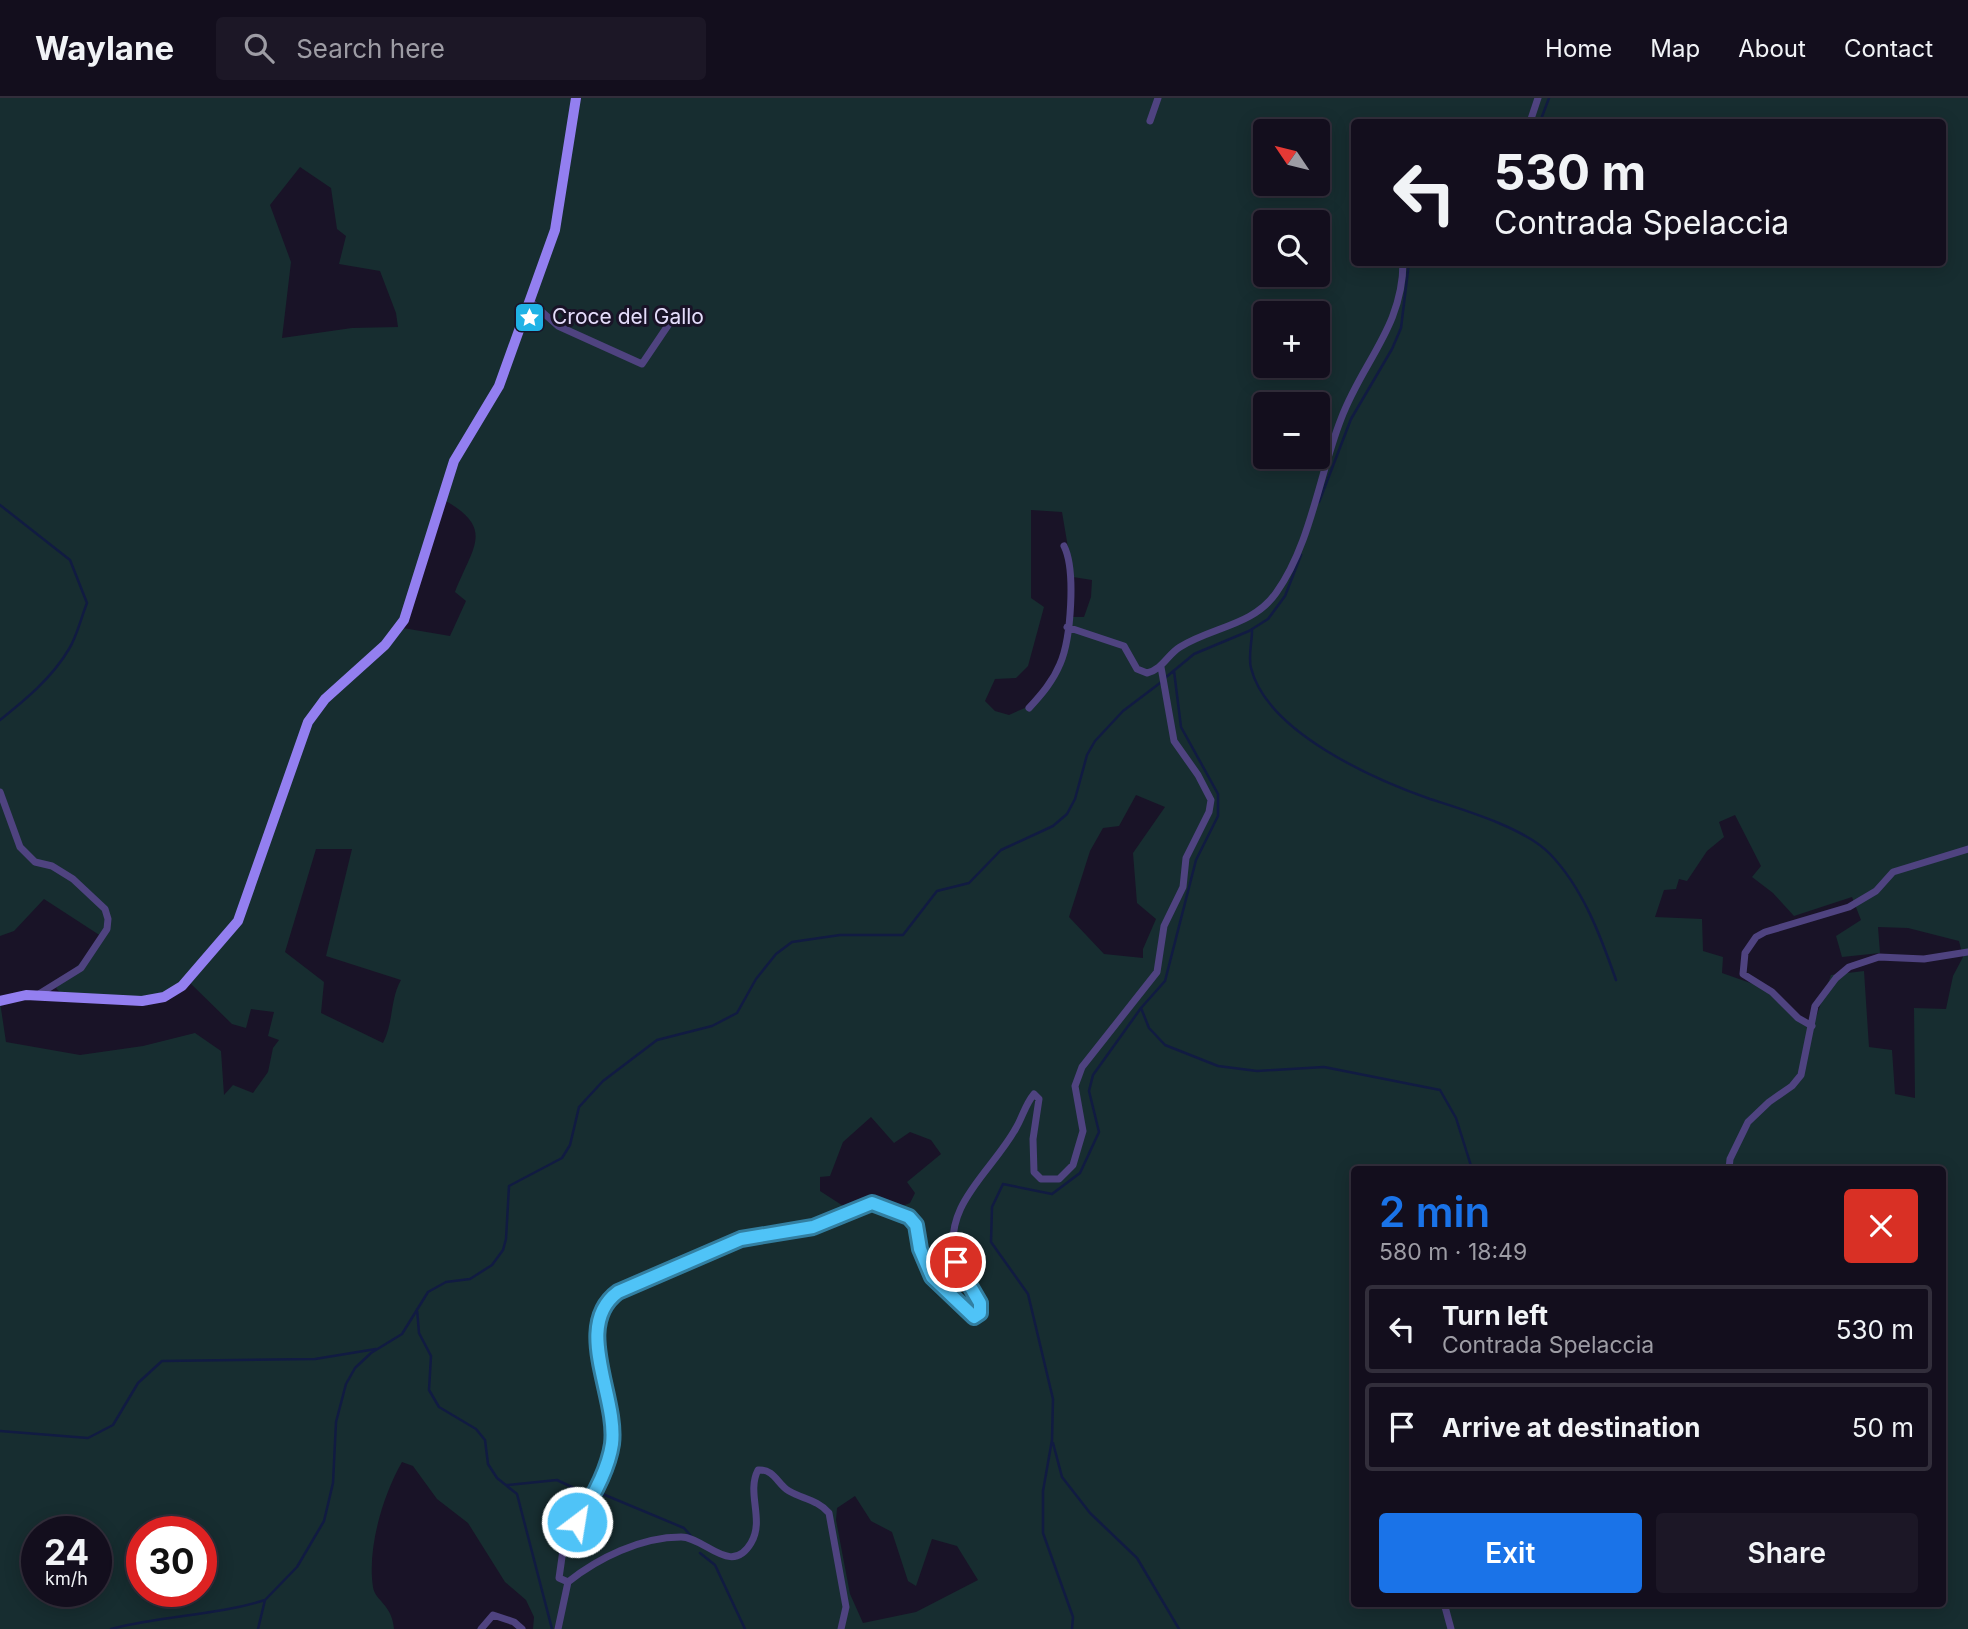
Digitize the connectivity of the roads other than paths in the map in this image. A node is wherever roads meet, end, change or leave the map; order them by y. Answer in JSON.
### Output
{"nodes":[{"id":1,"x":576,"y":98,"type":"edge"},
{"id":2,"x":1158,"y":98,"type":"edge"},
{"id":3,"x":1538,"y":98,"type":"edge"},
{"id":4,"x":1531,"y":119,"type":"edge"},
{"id":5,"x":1150,"y":121,"type":"dead end"},
{"id":6,"x":1403,"y":266,"type":"edge"},
{"id":7,"x":531,"y":302,"type":"junction"},
{"id":8,"x":675,"y":315,"type":"dead end"},
{"id":9,"x":1064,"y":546,"type":"dead end"},
{"id":10,"x":1067,"y":627,"type":"junction"},
{"id":11,"x":1163,"y":670,"type":"junction"},
{"id":12,"x":1029,"y":708,"type":"dead end"},
{"id":13,"x":0,"y":792,"type":"edge"},
{"id":14,"x":1968,"y":849,"type":"edge"},
{"id":15,"x":1968,"y":952,"type":"edge"},
{"id":16,"x":68,"y":978,"type":"junction"},
{"id":17,"x":36,"y":996,"type":"junction"},
{"id":18,"x":57,"y":998,"type":"junction"},
{"id":19,"x":0,"y":1001,"type":"edge"},
{"id":20,"x":1812,"y":1026,"type":"junction"},
{"id":21,"x":1729,"y":1166,"type":"edge"},
{"id":22,"x":568,"y":1582,"type":"junction"},
{"id":23,"x":1445,"y":1607,"type":"edge"},
{"id":24,"x":481,"y":1629,"type":"edge"},
{"id":25,"x":522,"y":1629,"type":"edge"},
{"id":26,"x":558,"y":1629,"type":"edge"},
{"id":27,"x":841,"y":1629,"type":"edge"},
{"id":28,"x":1451,"y":1629,"type":"edge"}],
"edges":[{"from":1,"to":7,"type":"street"},
{"from":2,"to":5,"type":"street"},
{"from":3,"to":4,"type":"street"},
{"from":6,"to":11,"type":"street"},
{"from":7,"to":8,"type":"street"},
{"from":7,"to":18,"type":"street"},
{"from":9,"to":10,"type":"street"},
{"from":10,"to":11,"type":"street"},
{"from":10,"to":12,"type":"street"},
{"from":11,"to":22,"type":"street"},
{"from":13,"to":16,"type":"street"},
{"from":14,"to":20,"type":"street"},
{"from":15,"to":20,"type":"street"},
{"from":16,"to":17,"type":"street"},
{"from":16,"to":18,"type":"street"},
{"from":17,"to":18,"type":"street"},
{"from":17,"to":19,"type":"street"},
{"from":20,"to":21,"type":"street"},
{"from":22,"to":26,"type":"street"},
{"from":22,"to":27,"type":"street"},
{"from":23,"to":28,"type":"street"},
{"from":24,"to":25,"type":"street"}]}
